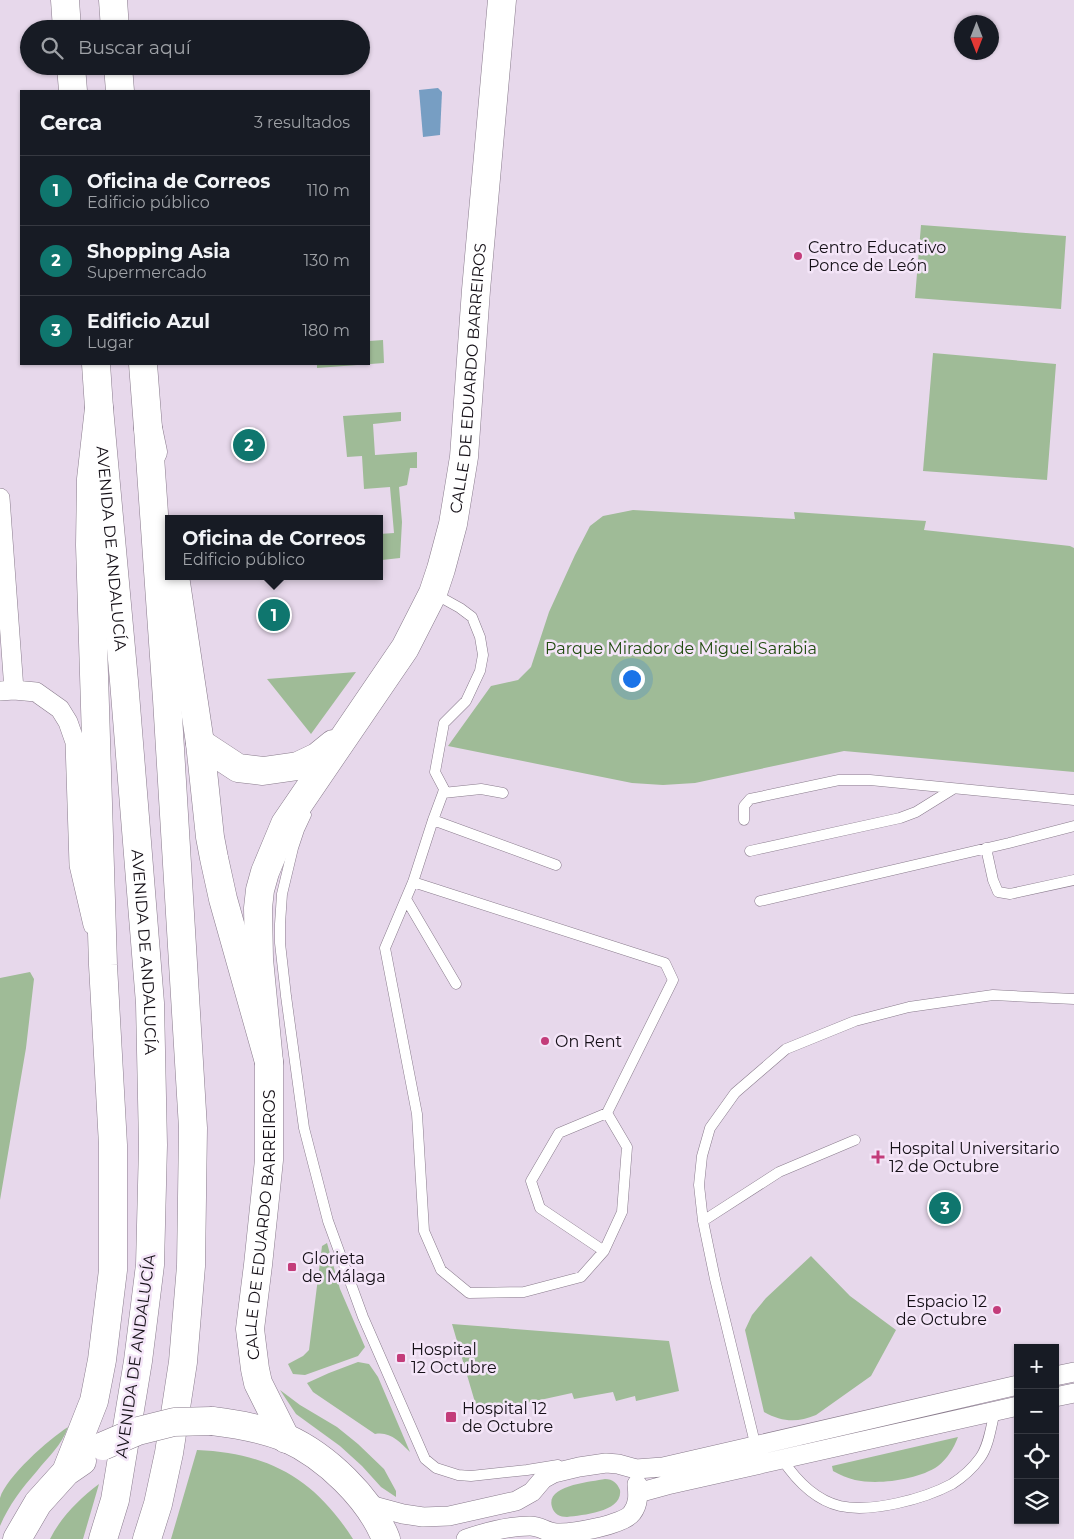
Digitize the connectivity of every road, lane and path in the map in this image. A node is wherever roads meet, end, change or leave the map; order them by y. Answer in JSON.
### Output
{"nodes":[{"id":1,"x":65,"y":0,"type":"edge"},
{"id":2,"x":113,"y":0,"type":"edge"},
{"id":3,"x":502,"y":0,"type":"edge"},
{"id":4,"x":67,"y":20,"type":"edge"},
{"id":5,"x":114,"y":20,"type":"edge"},
{"id":6,"x":72,"y":75,"type":"edge"},
{"id":7,"x":119,"y":75,"type":"edge"},
{"id":8,"x":73,"y":90,"type":"edge"},
{"id":9,"x":120,"y":90,"type":"edge"},
{"id":10,"x":96,"y":365,"type":"edge"},
{"id":11,"x":143,"y":365,"type":"edge"},
{"id":12,"x":99,"y":408,"type":"junction"},
{"id":13,"x":148,"y":428,"type":"junction"},
{"id":14,"x":0,"y":498,"type":"edge"},
{"id":15,"x":165,"y":521,"type":"edge"},
{"id":16,"x":176,"y":580,"type":"edge"},
{"id":17,"x":433,"y":593,"type":"junction"},
{"id":18,"x":7,"y":690,"type":"edge"},
{"id":19,"x":349,"y":730,"type":"junction"},
{"id":20,"x":200,"y":743,"type":"junction"},
{"id":21,"x":320,"y":771,"type":"junction"},
{"id":22,"x":953,"y":789,"type":"junction"},
{"id":23,"x":443,"y":793,"type":"junction"},
{"id":24,"x":503,"y":793,"type":"dead end"},
{"id":25,"x":1074,"y":800,"type":"edge"},
{"id":26,"x":433,"y":820,"type":"junction"},
{"id":27,"x":744,"y":820,"type":"dead end"},
{"id":28,"x":1074,"y":826,"type":"edge"},
{"id":29,"x":986,"y":848,"type":"junction"},
{"id":30,"x":750,"y":851,"type":"dead end"},
{"id":31,"x":556,"y":865,"type":"dead end"},
{"id":32,"x":1074,"y":880,"type":"edge"},
{"id":33,"x":413,"y":882,"type":"junction"},
{"id":34,"x":406,"y":898,"type":"junction"},
{"id":35,"x":760,"y":901,"type":"dead end"},
{"id":36,"x":103,"y":965,"type":"junction"},
{"id":37,"x":456,"y":984,"type":"dead end"},
{"id":38,"x":1074,"y":999,"type":"edge"},
{"id":39,"x":269,"y":1062,"type":"junction"},
{"id":40,"x":607,"y":1113,"type":"junction"},
{"id":41,"x":855,"y":1140,"type":"dead end"},
{"id":42,"x":703,"y":1221,"type":"junction"},
{"id":43,"x":604,"y":1251,"type":"junction"},
{"id":44,"x":1074,"y":1372,"type":"edge"},
{"id":45,"x":1059,"y":1375,"type":"edge"},
{"id":46,"x":1014,"y":1386,"type":"edge"},
{"id":47,"x":1074,"y":1393,"type":"edge"},
{"id":48,"x":1059,"y":1396,"type":"edge"},
{"id":49,"x":1014,"y":1407,"type":"edge"},
{"id":50,"x":995,"y":1411,"type":"junction"},
{"id":51,"x":286,"y":1438,"type":"junction"},
{"id":52,"x":752,"y":1447,"type":"junction"},
{"id":53,"x":782,"y":1459,"type":"junction"},
{"id":54,"x":578,"y":1467,"type":"junction"},
{"id":55,"x":627,"y":1468,"type":"junction"},
{"id":56,"x":66,"y":1472,"type":"junction"},
{"id":57,"x":532,"y":1492,"type":"junction"},
{"id":58,"x":638,"y":1494,"type":"junction"},
{"id":59,"x":366,"y":1504,"type":"junction"},
{"id":60,"x":545,"y":1532,"type":"edge"},
{"id":61,"x":598,"y":1534,"type":"edge"},
{"id":62,"x":17,"y":1539,"type":"edge"},
{"id":63,"x":104,"y":1539,"type":"edge"},
{"id":64,"x":147,"y":1539,"type":"edge"},
{"id":65,"x":386,"y":1539,"type":"edge"},
{"id":66,"x":466,"y":1539,"type":"edge"}],
"edges":[{"from":1,"to":4,"type":"main road"},
{"from":2,"to":5,"type":"main road"},
{"from":3,"to":17,"type":"main road","name":"CALLE DE EDUARDO BARREIROS"},
{"from":6,"to":8,"type":"main road"},
{"from":7,"to":9,"type":"main road"},
{"from":10,"to":12,"type":"main road","name":"AVENIDA DE ANDALUCÍA"},
{"from":11,"to":13,"type":"main road"},
{"from":12,"to":36,"type":"main road"},
{"from":12,"to":63,"type":"main road","name":"AVENIDA DE ANDALUCÍA"},
{"from":13,"to":15,"type":"main road"},
{"from":13,"to":64,"type":"main road"},
{"from":14,"to":18,"type":"street"},
{"from":16,"to":20,"type":"main road"},
{"from":17,"to":19,"type":"main road","name":"CALLE DE EDUARDO BARREIROS"},
{"from":17,"to":23,"type":"lane"},
{"from":18,"to":36,"type":"street"},
{"from":19,"to":20,"type":"main road"},
{"from":19,"to":21,"type":"main road"},
{"from":20,"to":39,"type":"main road"},
{"from":21,"to":39,"type":"main road"},
{"from":21,"to":54,"type":"lane"},
{"from":22,"to":25,"type":"lane"},
{"from":22,"to":27,"type":"lane"},
{"from":22,"to":30,"type":"lane"},
{"from":23,"to":24,"type":"lane"},
{"from":23,"to":26,"type":"lane"},
{"from":26,"to":31,"type":"lane"},
{"from":26,"to":33,"type":"lane"},
{"from":28,"to":29,"type":"lane"},
{"from":29,"to":32,"type":"lane"},
{"from":29,"to":35,"type":"lane"},
{"from":33,"to":34,"type":"lane"},
{"from":33,"to":40,"type":"lane"},
{"from":34,"to":37,"type":"lane"},
{"from":34,"to":43,"type":"lane"},
{"from":36,"to":56,"type":"main road"},
{"from":38,"to":42,"type":"lane"},
{"from":39,"to":51,"type":"main road","name":"CALLE DE EDUARDO BARREIROS"},
{"from":40,"to":43,"type":"lane"},
{"from":40,"to":43,"type":"lane"},
{"from":41,"to":42,"type":"lane"},
{"from":42,"to":52,"type":"lane"},
{"from":44,"to":45,"type":"street"},
{"from":46,"to":52,"type":"street"},
{"from":47,"to":48,"type":"street"},
{"from":49,"to":50,"type":"street"},
{"from":50,"to":53,"type":"street"},
{"from":50,"to":53,"type":"lane"},
{"from":51,"to":56,"type":"main road","bridge":true},
{"from":51,"to":59,"type":"main road"},
{"from":52,"to":55,"type":"street"},
{"from":53,"to":58,"type":"street"},
{"from":54,"to":55,"type":"street"},
{"from":54,"to":57,"type":"street"},
{"from":55,"to":58,"type":"street"},
{"from":56,"to":62,"type":"main road"},
{"from":57,"to":59,"type":"street"},
{"from":57,"to":60,"type":"street"},
{"from":58,"to":61,"type":"street"},
{"from":59,"to":65,"type":"main road"},
{"from":60,"to":61,"type":"street"},
{"from":60,"to":66,"type":"street"}]}
